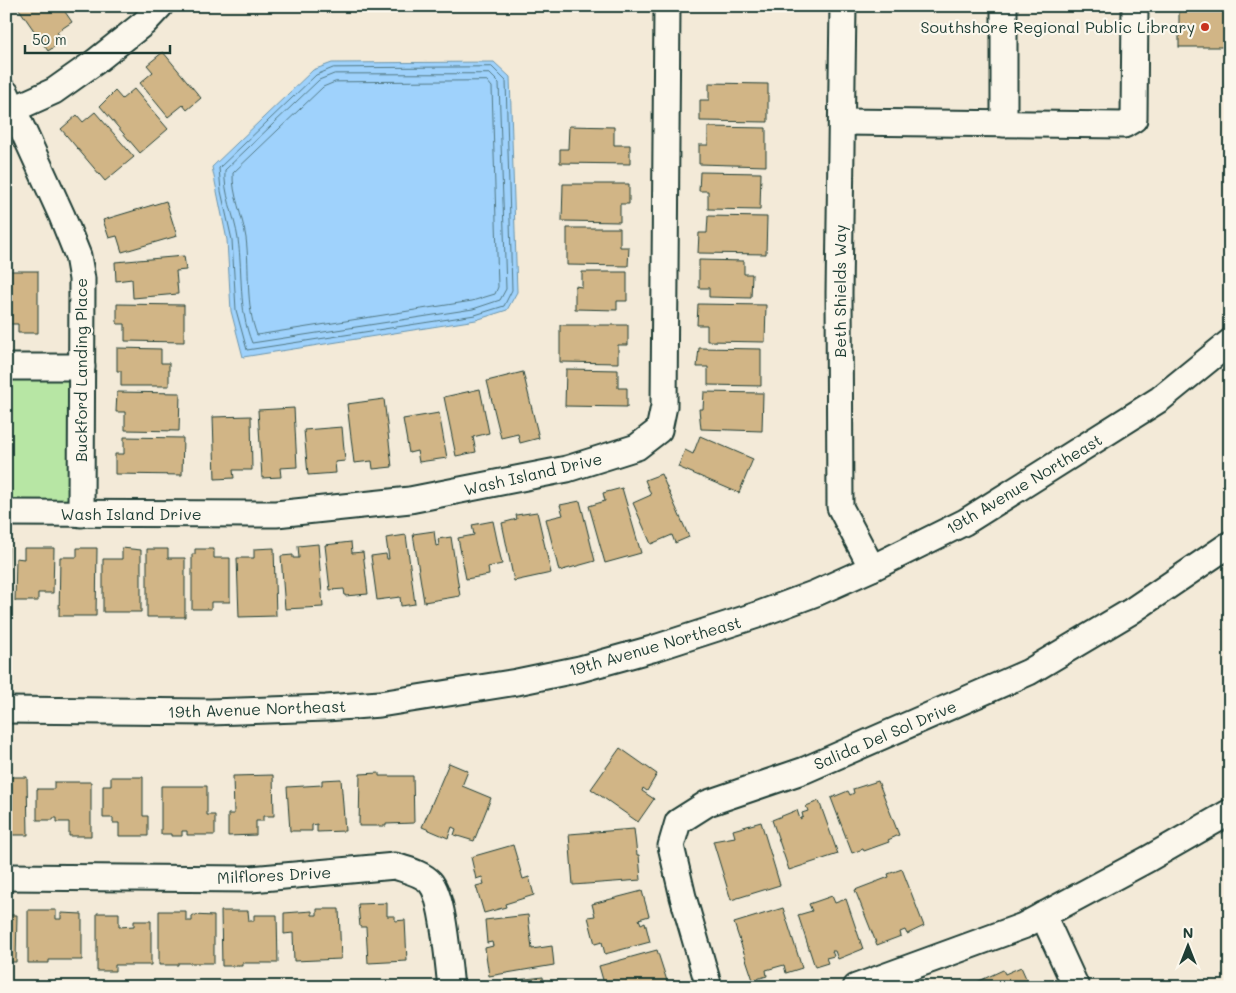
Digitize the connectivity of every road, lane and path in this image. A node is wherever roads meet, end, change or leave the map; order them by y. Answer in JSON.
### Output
{"nodes":[{"id":1,"x":160,"y":6,"type":"edge"},
{"id":2,"x":667,"y":6,"type":"edge"},
{"id":3,"x":844,"y":6,"type":"edge"},
{"id":4,"x":1004,"y":6,"type":"edge"},
{"id":5,"x":1137,"y":10,"type":"edge"},
{"id":6,"x":10,"y":101,"type":"edge"},
{"id":7,"x":842,"y":122,"type":"junction"},
{"id":8,"x":1004,"y":124,"type":"junction"},
{"id":9,"x":1230,"y":342,"type":"edge"},
{"id":10,"x":6,"y":367,"type":"edge"},
{"id":11,"x":82,"y":367,"type":"junction"},
{"id":12,"x":6,"y":513,"type":"edge"},
{"id":13,"x":82,"y":514,"type":"junction"},
{"id":14,"x":1230,"y":544,"type":"edge"},
{"id":15,"x":872,"y":568,"type":"junction"},
{"id":16,"x":6,"y":710,"type":"edge"},
{"id":17,"x":1230,"y":812,"type":"edge"},
{"id":18,"x":6,"y":877,"type":"edge"},
{"id":19,"x":1043,"y":915,"type":"junction"},
{"id":20,"x":451,"y":987,"type":"edge"},
{"id":21,"x":708,"y":987,"type":"edge"},
{"id":22,"x":856,"y":987,"type":"edge"},
{"id":23,"x":1076,"y":987,"type":"edge"}],
"edges":[{"from":1,"to":6,"type":"street"},
{"from":2,"to":13,"type":"street","name":"Wash Island Drive"},
{"from":3,"to":7,"type":"street","name":"Beth Shields Way"},
{"from":4,"to":8,"type":"street"},
{"from":5,"to":8,"type":"street"},
{"from":6,"to":11,"type":"street","name":"Buckford Landing Place"},
{"from":7,"to":8,"type":"street"},
{"from":7,"to":15,"type":"street","name":"Beth Shields Way"},
{"from":9,"to":15,"type":"street","name":"19th Avenue Northeast"},
{"from":10,"to":11,"type":"street"},
{"from":11,"to":13,"type":"street","name":"Buckford Landing Place"},
{"from":12,"to":13,"type":"street","name":"Wash Island Drive"},
{"from":14,"to":21,"type":"street","name":"Salida Del Sol Drive"},
{"from":15,"to":16,"type":"street","name":"19th Avenue Northeast"},
{"from":17,"to":19,"type":"street"},
{"from":18,"to":20,"type":"street","name":"Milflores Drive"},
{"from":19,"to":22,"type":"street"},
{"from":19,"to":23,"type":"street"}]}
